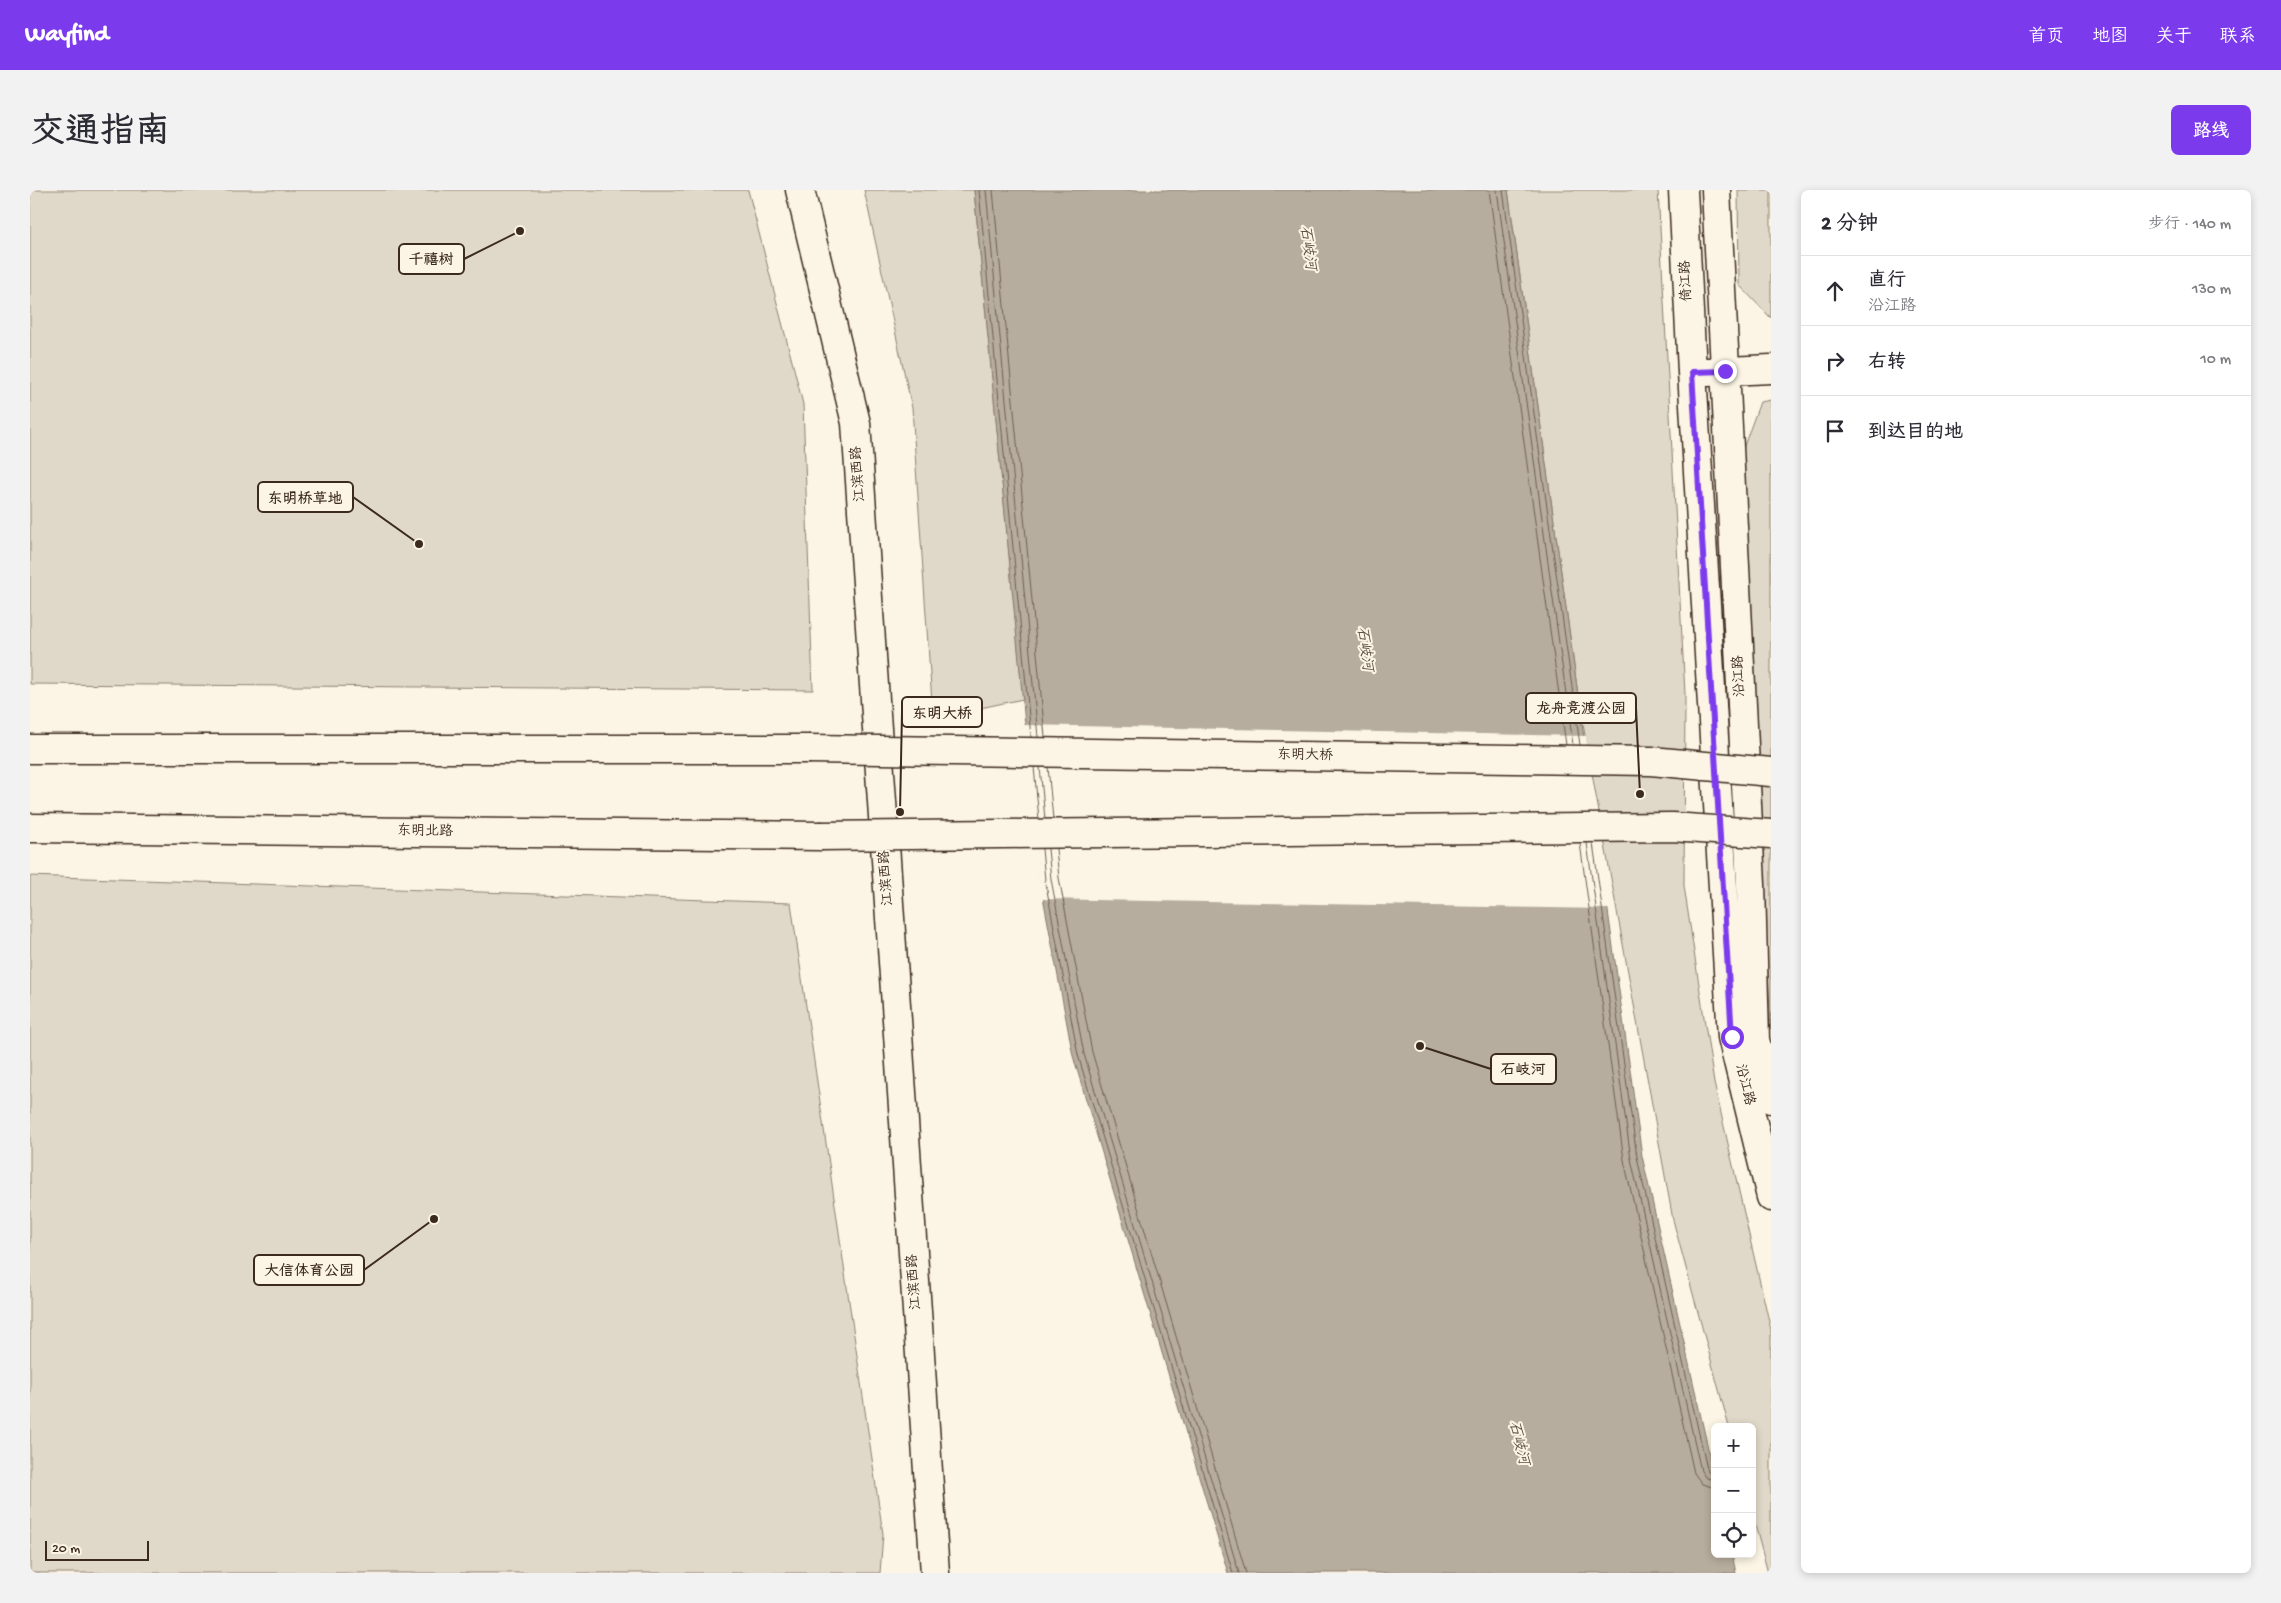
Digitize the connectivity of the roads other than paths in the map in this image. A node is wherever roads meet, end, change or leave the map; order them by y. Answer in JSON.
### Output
{"nodes":[{"id":1,"x":800,"y":190,"type":"edge"},
{"id":2,"x":1683,"y":190,"type":"edge"},
{"id":3,"x":1716,"y":190,"type":"edge"},
{"id":4,"x":1771,"y":369,"type":"edge"},
{"id":5,"x":1725,"y":371,"type":"junction"},
{"id":6,"x":1692,"y":372,"type":"junction"},
{"id":7,"x":30,"y":749,"type":"edge"},
{"id":8,"x":1771,"y":772,"type":"edge"},
{"id":9,"x":30,"y":828,"type":"edge"},
{"id":10,"x":1771,"y":834,"type":"edge"},
{"id":11,"x":1771,"y":1099,"type":"edge"},
{"id":12,"x":1771,"y":1197,"type":"edge"},
{"id":13,"x":935,"y":1573,"type":"edge"}],
"edges":[{"from":1,"to":13,"type":"main road","name":"江滨西路"},
{"from":2,"to":6,"type":"main road","name":"倚江路"},
{"from":3,"to":5,"type":"main road"},
{"from":4,"to":5,"type":"main road"},
{"from":5,"to":6,"type":"main road"},
{"from":5,"to":11,"type":"main road","name":"沿江路"},
{"from":6,"to":12,"type":"main road","name":"沿江路"},
{"from":7,"to":8,"type":"main road","name":"东明大桥","bridge":true},
{"from":9,"to":10,"type":"main road","name":"东明北路","bridge":true}]}
